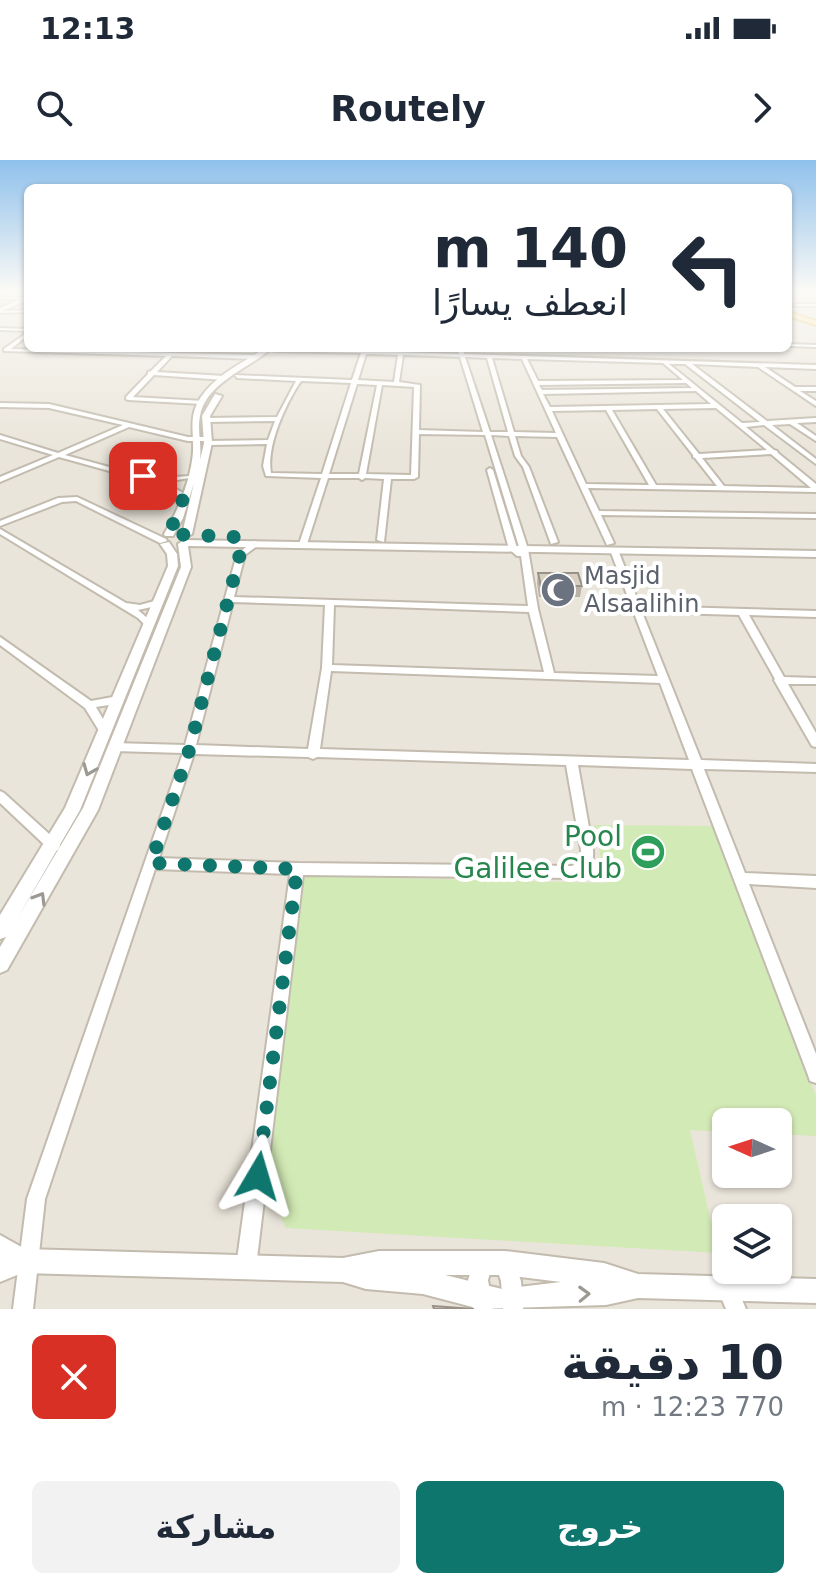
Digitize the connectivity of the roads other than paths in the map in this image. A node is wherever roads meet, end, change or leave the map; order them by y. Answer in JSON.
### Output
{"nodes":[{"id":1,"x":792,"y":345,"type":"edge"},
{"id":2,"x":816,"y":346,"type":"edge"},
{"id":3,"x":24,"y":351,"type":"edge"},
{"id":4,"x":3,"y":352,"type":"edge"},
{"id":5,"x":140,"y":352,"type":"edge"},
{"id":6,"x":265,"y":352,"type":"edge"},
{"id":7,"x":268,"y":352,"type":"edge"},
{"id":8,"x":364,"y":352,"type":"joint"},
{"id":9,"x":461,"y":352,"type":"edge"},
{"id":10,"x":478,"y":352,"type":"edge"},
{"id":11,"x":591,"y":352,"type":"edge"},
{"id":12,"x":401,"y":353,"type":"junction"},
{"id":13,"x":171,"y":354,"type":"junction"},
{"id":14,"x":462,"y":356,"type":"junction"},
{"id":15,"x":479,"y":356,"type":"junction"},
{"id":16,"x":256,"y":357,"type":"junction"},
{"id":17,"x":489,"y":357,"type":"junction"},
{"id":18,"x":524,"y":358,"type":"junction"},
{"id":19,"x":567,"y":359,"type":"junction"},
{"id":20,"x":598,"y":360,"type":"junction"},
{"id":21,"x":625,"y":361,"type":"junction"},
{"id":22,"x":664,"y":362,"type":"junction"},
{"id":23,"x":687,"y":363,"type":"junction"},
{"id":24,"x":759,"y":365,"type":"junction"},
{"id":25,"x":804,"y":367,"type":"junction"},
{"id":26,"x":816,"y":367,"type":"edge"},
{"id":27,"x":150,"y":373,"type":"junction"},
{"id":28,"x":816,"y":374,"type":"edge"},
{"id":29,"x":237,"y":376,"type":"junction"},
{"id":30,"x":225,"y":378,"type":"junction"},
{"id":31,"x":300,"y":379,"type":"junction"},
{"id":32,"x":354,"y":381,"type":"junction"},
{"id":33,"x":380,"y":382,"type":"junction"},
{"id":34,"x":397,"y":382,"type":"junction"},
{"id":35,"x":642,"y":382,"type":"junction"},
{"id":36,"x":685,"y":382,"type":"junction"},
{"id":37,"x":537,"y":383,"type":"junction"},
{"id":38,"x":584,"y":383,"type":"junction"},
{"id":39,"x":792,"y":389,"type":"junction"},
{"id":40,"x":816,"y":389,"type":"edge"},
{"id":41,"x":695,"y":390,"type":"junction"},
{"id":42,"x":542,"y":392,"type":"junction"},
{"id":43,"x":202,"y":402,"type":"junction"},
{"id":44,"x":816,"y":404,"type":"edge"},
{"id":45,"x":0,"y":405,"type":"edge"},
{"id":46,"x":717,"y":406,"type":"junction"},
{"id":47,"x":659,"y":407,"type":"junction"},
{"id":48,"x":608,"y":408,"type":"junction"},
{"id":49,"x":549,"y":409,"type":"junction"},
{"id":50,"x":280,"y":419,"type":"junction"},
{"id":51,"x":206,"y":420,"type":"junction"},
{"id":52,"x":816,"y":420,"type":"edge"},
{"id":53,"x":793,"y":423,"type":"junction"},
{"id":54,"x":768,"y":424,"type":"junction"},
{"id":55,"x":743,"y":425,"type":"junction"},
{"id":56,"x":127,"y":426,"type":"junction"},
{"id":57,"x":416,"y":432,"type":"junction"},
{"id":58,"x":483,"y":435,"type":"junction"},
{"id":59,"x":512,"y":435,"type":"junction"},
{"id":60,"x":560,"y":435,"type":"junction"},
{"id":61,"x":0,"y":437,"type":"edge"},
{"id":62,"x":194,"y":438,"type":"junction"},
{"id":63,"x":208,"y":439,"type":"junction"},
{"id":64,"x":816,"y":439,"type":"edge"},
{"id":65,"x":271,"y":442,"type":"junction"},
{"id":66,"x":775,"y":452,"type":"junction"},
{"id":67,"x":64,"y":455,"type":"junction"},
{"id":68,"x":695,"y":456,"type":"junction"},
{"id":69,"x":816,"y":462,"type":"edge"},
{"id":70,"x":143,"y":476,"type":"junction"},
{"id":71,"x":190,"y":477,"type":"junction"},
{"id":72,"x":323,"y":477,"type":"junction"},
{"id":73,"x":362,"y":478,"type":"junction"},
{"id":74,"x":388,"y":478,"type":"junction"},
{"id":75,"x":0,"y":480,"type":"edge"},
{"id":76,"x":585,"y":486,"type":"junction"},
{"id":77,"x":653,"y":486,"type":"junction"},
{"id":78,"x":721,"y":487,"type":"junction"},
{"id":79,"x":816,"y":489,"type":"edge"},
{"id":80,"x":184,"y":496,"type":"junction"},
{"id":81,"x":597,"y":513,"type":"junction"},
{"id":82,"x":816,"y":516,"type":"edge"},
{"id":83,"x":0,"y":524,"type":"edge"},
{"id":84,"x":0,"y":531,"type":"edge"},
{"id":85,"x":167,"y":538,"type":"junction"},
{"id":86,"x":186,"y":539,"type":"junction"},
{"id":87,"x":381,"y":540,"type":"junction"},
{"id":88,"x":304,"y":541,"type":"junction"},
{"id":89,"x":554,"y":542,"type":"junction"},
{"id":90,"x":237,"y":544,"type":"junction"},
{"id":91,"x":612,"y":546,"type":"junction"},
{"id":92,"x":816,"y":547,"type":"edge"},
{"id":93,"x":518,"y":548,"type":"junction"},
{"id":94,"x":816,"y":554,"type":"edge"},
{"id":95,"x":228,"y":599,"type":"junction"},
{"id":96,"x":158,"y":603,"type":"junction"},
{"id":97,"x":120,"y":604,"type":"junction"},
{"id":98,"x":330,"y":604,"type":"junction"},
{"id":99,"x":533,"y":609,"type":"junction"},
{"id":100,"x":636,"y":609,"type":"junction"},
{"id":101,"x":743,"y":613,"type":"junction"},
{"id":102,"x":816,"y":614,"type":"edge"},
{"id":103,"x":149,"y":624,"type":"junction"},
{"id":104,"x":0,"y":640,"type":"edge"},
{"id":105,"x":5,"y":651,"type":"edge"},
{"id":106,"x":327,"y":668,"type":"junction"},
{"id":107,"x":550,"y":677,"type":"junction"},
{"id":108,"x":662,"y":680,"type":"junction"},
{"id":109,"x":779,"y":680,"type":"junction"},
{"id":110,"x":816,"y":681,"type":"edge"},
{"id":111,"x":118,"y":700,"type":"junction"},
{"id":112,"x":89,"y":705,"type":"junction"},
{"id":113,"x":105,"y":731,"type":"junction"},
{"id":114,"x":816,"y":743,"type":"edge"},
{"id":115,"x":114,"y":747,"type":"junction"},
{"id":116,"x":189,"y":751,"type":"junction"},
{"id":117,"x":313,"y":755,"type":"junction"},
{"id":118,"x":571,"y":760,"type":"junction"},
{"id":119,"x":695,"y":766,"type":"junction"},
{"id":120,"x":816,"y":768,"type":"edge"},
{"id":121,"x":0,"y":796,"type":"edge"},
{"id":122,"x":54,"y":846,"type":"junction"},
{"id":123,"x":151,"y":863,"type":"junction"},
{"id":124,"x":297,"y":869,"type":"junction"},
{"id":125,"x":740,"y":878,"type":"junction"},
{"id":126,"x":816,"y":882,"type":"edge"},
{"id":127,"x":0,"y":931,"type":"edge"},
{"id":128,"x":0,"y":964,"type":"edge"},
{"id":129,"x":816,"y":1075,"type":"edge"},
{"id":130,"x":0,"y":1247,"type":"edge"},
{"id":131,"x":494,"y":1263,"type":"junction"},
{"id":132,"x":18,"y":1264,"type":"edge"},
{"id":133,"x":246,"y":1267,"type":"junction"},
{"id":134,"x":343,"y":1270,"type":"junction"},
{"id":135,"x":638,"y":1286,"type":"junction"},
{"id":136,"x":816,"y":1291,"type":"edge"},
{"id":137,"x":732,"y":1298,"type":"edge"},
{"id":138,"x":482,"y":1304,"type":"edge"},
{"id":139,"x":513,"y":1305,"type":"edge"},
{"id":140,"x":23,"y":1309,"type":"edge"}],
"edges":[{"from":1,"to":2,"type":"street"},
{"from":3,"to":4,"type":"street"},
{"from":5,"to":13,"type":"street"},
{"from":6,"to":16,"type":"street"},
{"from":7,"to":29,"type":"street"},
{"from":8,"to":12,"type":"street"},
{"from":8,"to":32,"type":"street"},
{"from":9,"to":14,"type":"street"},
{"from":10,"to":15,"type":"street"},
{"from":11,"to":20,"type":"street"},
{"from":12,"to":14,"type":"street"},
{"from":12,"to":34,"type":"street"},
{"from":13,"to":16,"type":"street"},
{"from":13,"to":27,"type":"street"},
{"from":14,"to":15,"type":"street"},
{"from":14,"to":58,"type":"street"},
{"from":15,"to":17,"type":"street"},
{"from":16,"to":30,"type":"street"},
{"from":17,"to":18,"type":"street"},
{"from":17,"to":59,"type":"street"},
{"from":18,"to":19,"type":"street"},
{"from":18,"to":37,"type":"street"},
{"from":19,"to":20,"type":"street"},
{"from":19,"to":38,"type":"street"},
{"from":20,"to":21,"type":"street"},
{"from":21,"to":22,"type":"street"},
{"from":21,"to":35,"type":"street"},
{"from":22,"to":23,"type":"street"},
{"from":22,"to":36,"type":"street"},
{"from":23,"to":24,"type":"street"},
{"from":23,"to":54,"type":"street"},
{"from":24,"to":25,"type":"street"},
{"from":24,"to":39,"type":"street"},
{"from":25,"to":26,"type":"street"},
{"from":25,"to":28,"type":"street"},
{"from":27,"to":30,"type":"street"},
{"from":27,"to":43,"type":"street"},
{"from":29,"to":31,"type":"street"},
{"from":29,"to":51,"type":"street"},
{"from":30,"to":43,"type":"street"},
{"from":31,"to":32,"type":"street"},
{"from":31,"to":50,"type":"street"},
{"from":32,"to":33,"type":"street"},
{"from":32,"to":72,"type":"street"},
{"from":33,"to":34,"type":"street"},
{"from":33,"to":73,"type":"street"},
{"from":34,"to":57,"type":"street"},
{"from":35,"to":36,"type":"street"},
{"from":35,"to":38,"type":"street"},
{"from":36,"to":41,"type":"street"},
{"from":37,"to":38,"type":"street"},
{"from":37,"to":42,"type":"street"},
{"from":39,"to":40,"type":"street"},
{"from":39,"to":44,"type":"street"},
{"from":41,"to":42,"type":"street"},
{"from":41,"to":46,"type":"street"},
{"from":42,"to":49,"type":"street"},
{"from":43,"to":62,"type":"street"},
{"from":45,"to":56,"type":"street"},
{"from":46,"to":47,"type":"street"},
{"from":46,"to":55,"type":"street"},
{"from":47,"to":48,"type":"street"},
{"from":47,"to":68,"type":"street"},
{"from":48,"to":49,"type":"street"},
{"from":48,"to":77,"type":"street"},
{"from":49,"to":60,"type":"street"},
{"from":50,"to":51,"type":"street"},
{"from":50,"to":65,"type":"street"},
{"from":51,"to":63,"type":"street"},
{"from":52,"to":53,"type":"street"},
{"from":53,"to":54,"type":"street"},
{"from":53,"to":64,"type":"street"},
{"from":54,"to":55,"type":"street"},
{"from":54,"to":69,"type":"street"},
{"from":55,"to":66,"type":"street"},
{"from":56,"to":62,"type":"street"},
{"from":56,"to":67,"type":"street"},
{"from":57,"to":58,"type":"street"},
{"from":57,"to":74,"type":"street"},
{"from":58,"to":59,"type":"street"},
{"from":58,"to":93,"type":"street"},
{"from":59,"to":60,"type":"street"},
{"from":59,"to":89,"type":"street"},
{"from":60,"to":76,"type":"street"},
{"from":61,"to":67,"type":"street"},
{"from":62,"to":63,"type":"street"},
{"from":62,"to":71,"type":"street"},
{"from":63,"to":65,"type":"street"},
{"from":63,"to":86,"type":"street"},
{"from":65,"to":72,"type":"street"},
{"from":66,"to":68,"type":"street"},
{"from":66,"to":79,"type":"street"},
{"from":67,"to":70,"type":"street"},
{"from":67,"to":75,"type":"street"},
{"from":68,"to":78,"type":"street"},
{"from":70,"to":71,"type":"street"},
{"from":70,"to":80,"type":"street"},
{"from":71,"to":80,"type":"street"},
{"from":72,"to":73,"type":"street"},
{"from":72,"to":88,"type":"street"},
{"from":73,"to":74,"type":"street"},
{"from":74,"to":87,"type":"street"},
{"from":76,"to":77,"type":"street"},
{"from":76,"to":81,"type":"street"},
{"from":77,"to":78,"type":"street"},
{"from":78,"to":79,"type":"street"},
{"from":80,"to":85,"type":"street"},
{"from":81,"to":82,"type":"street"},
{"from":81,"to":91,"type":"street"},
{"from":83,"to":85,"type":"street"},
{"from":84,"to":97,"type":"street"},
{"from":85,"to":86,"type":"street"},
{"from":85,"to":96,"type":"street"},
{"from":86,"to":90,"type":"street"},
{"from":86,"to":115,"type":"street"},
{"from":87,"to":88,"type":"street"},
{"from":87,"to":93,"type":"street"},
{"from":88,"to":90,"type":"street"},
{"from":88,"to":93,"type":"street"},
{"from":89,"to":91,"type":"street"},
{"from":89,"to":93,"type":"street"},
{"from":90,"to":95,"type":"street"},
{"from":91,"to":92,"type":"street"},
{"from":91,"to":93,"type":"street"},
{"from":91,"to":94,"type":"street"},
{"from":91,"to":100,"type":"street"},
{"from":93,"to":99,"type":"street"},
{"from":95,"to":98,"type":"street"},
{"from":95,"to":116,"type":"street"},
{"from":96,"to":97,"type":"street"},
{"from":96,"to":103,"type":"street"},
{"from":97,"to":103,"type":"street"},
{"from":98,"to":99,"type":"street"},
{"from":98,"to":106,"type":"street"},
{"from":99,"to":107,"type":"street"},
{"from":100,"to":101,"type":"street"},
{"from":100,"to":108,"type":"street"},
{"from":101,"to":102,"type":"street"},
{"from":101,"to":109,"type":"street"},
{"from":103,"to":111,"type":"street"},
{"from":104,"to":105,"type":"street"},
{"from":105,"to":112,"type":"street"},
{"from":106,"to":107,"type":"street"},
{"from":106,"to":117,"type":"street"},
{"from":107,"to":108,"type":"street"},
{"from":108,"to":119,"type":"street"},
{"from":109,"to":110,"type":"street"},
{"from":109,"to":114,"type":"street"},
{"from":111,"to":112,"type":"street"},
{"from":111,"to":113,"type":"street"},
{"from":112,"to":113,"type":"street"},
{"from":113,"to":122,"type":"street","one_way":true},
{"from":115,"to":116,"type":"street"},
{"from":128,"to":115,"type":"street","one_way":true},
{"from":116,"to":117,"type":"street"},
{"from":116,"to":123,"type":"street"},
{"from":117,"to":118,"type":"street"},
{"from":118,"to":119,"type":"street"},
{"from":118,"to":124,"type":"street"},
{"from":119,"to":120,"type":"street"},
{"from":119,"to":125,"type":"street"},
{"from":121,"to":122,"type":"street"},
{"from":122,"to":127,"type":"street"},
{"from":123,"to":124,"type":"street"},
{"from":123,"to":132,"type":"street"},
{"from":124,"to":133,"type":"street"},
{"from":125,"to":126,"type":"street"},
{"from":125,"to":129,"type":"street"},
{"from":130,"to":132,"type":"street"},
{"from":131,"to":134,"type":"street"},
{"from":131,"to":135,"type":"street"},
{"from":131,"to":138,"type":"street"},
{"from":131,"to":139,"type":"street"},
{"from":132,"to":133,"type":"street"},
{"from":132,"to":140,"type":"street"},
{"from":133,"to":134,"type":"street"},
{"from":134,"to":138,"type":"street"},
{"from":135,"to":137,"type":"street"},
{"from":139,"to":135,"type":"street","one_way":true},
{"from":136,"to":137,"type":"street"},
{"from":138,"to":139,"type":"street"}]}
